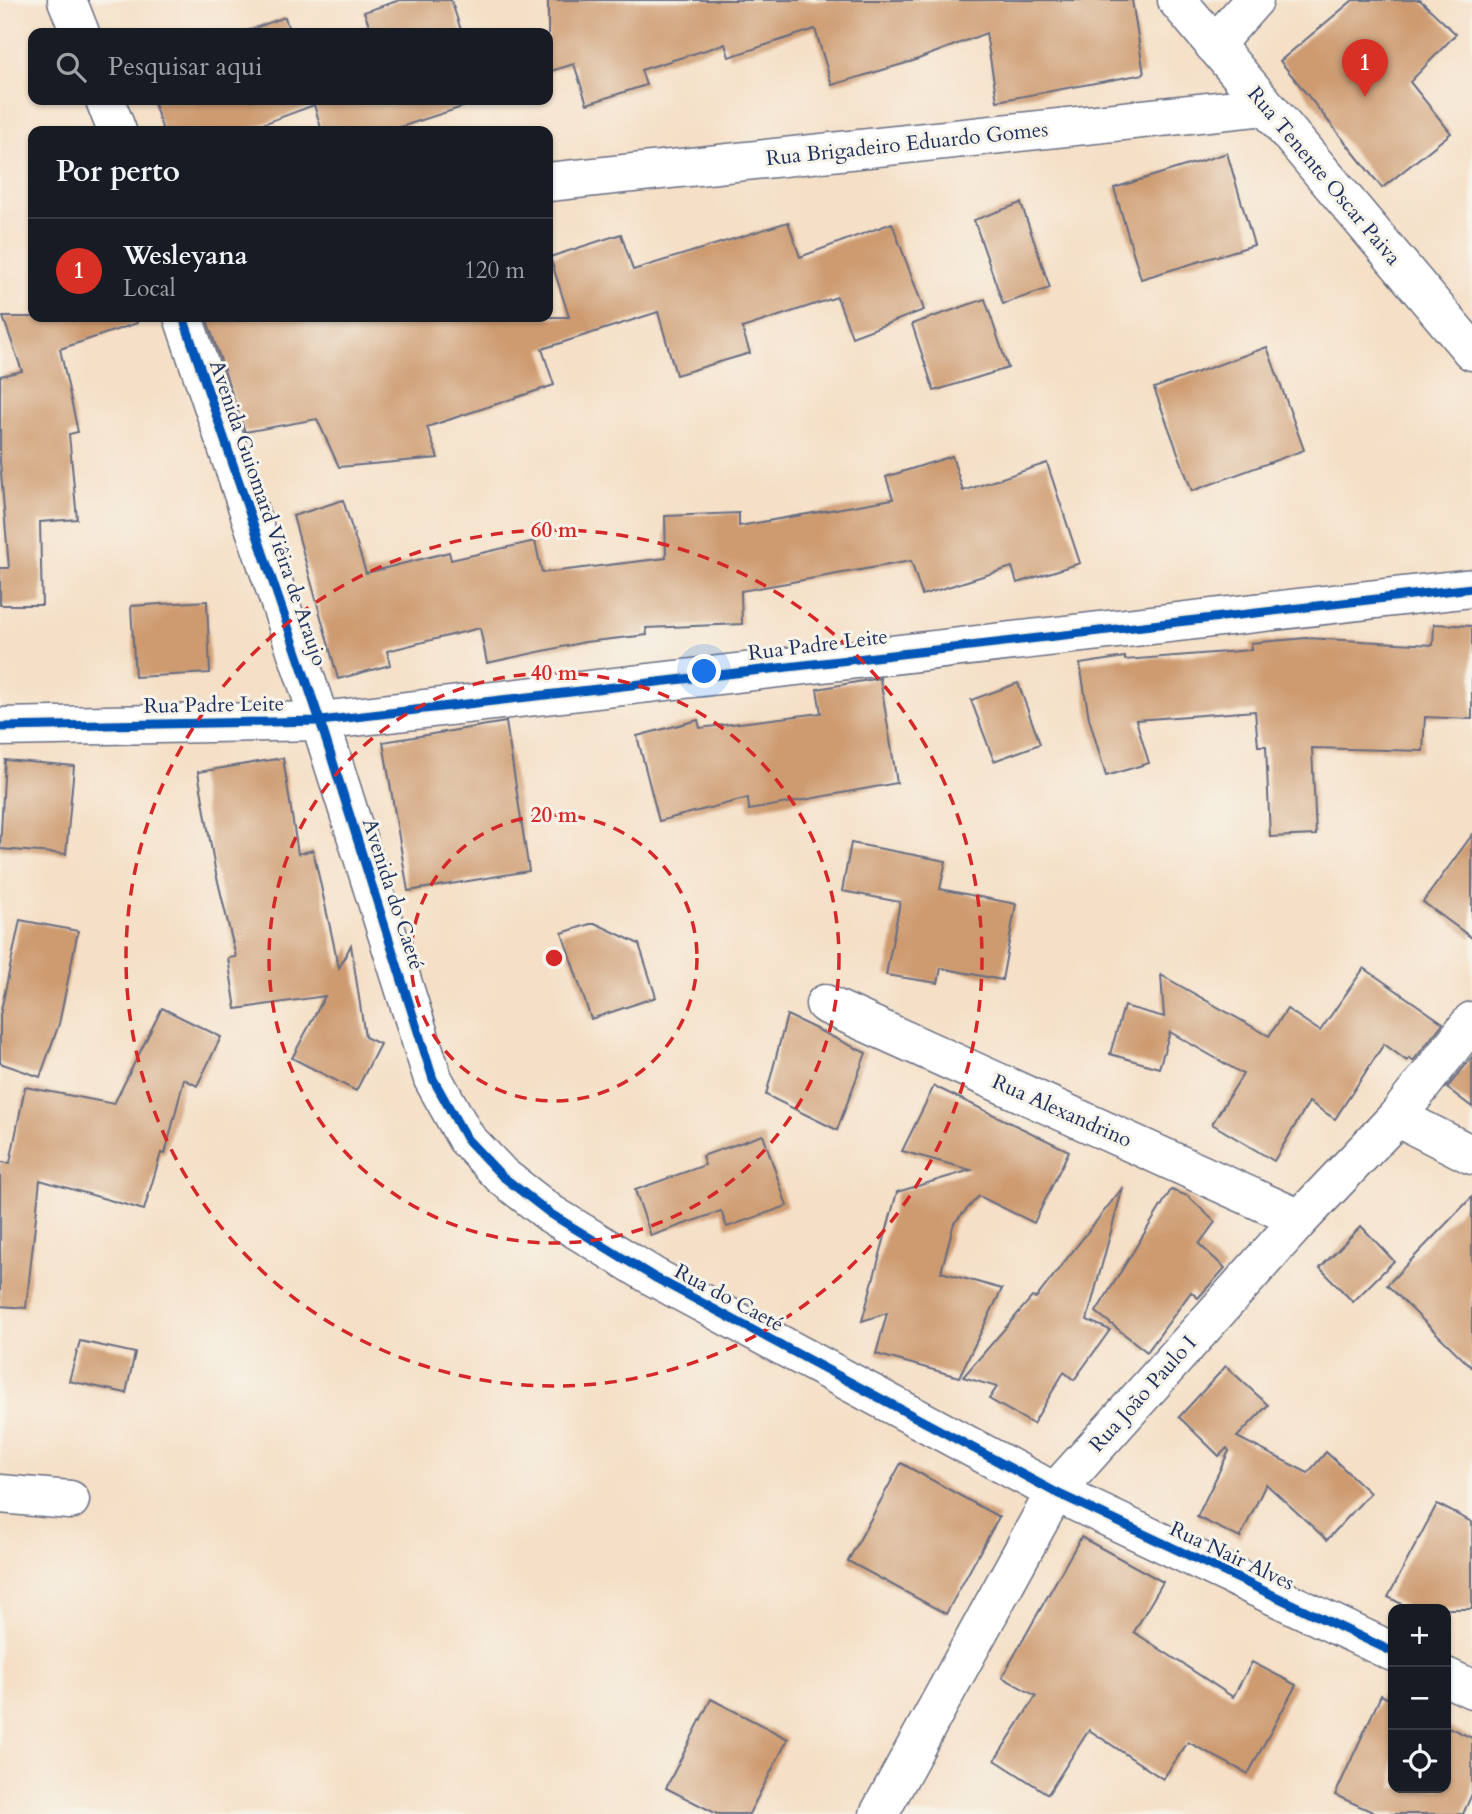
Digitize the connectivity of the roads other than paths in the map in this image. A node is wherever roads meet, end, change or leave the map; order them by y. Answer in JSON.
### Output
{"nodes":[{"id":1,"x":68,"y":0,"type":"edge"},
{"id":2,"x":1177,"y":0,"type":"edge"},
{"id":3,"x":1254,"y":0,"type":"edge"},
{"id":4,"x":78,"y":28,"type":"edge"},
{"id":5,"x":1214,"y":46,"type":"junction"},
{"id":6,"x":107,"y":105,"type":"edge"},
{"id":7,"x":1265,"y":106,"type":"junction"},
{"id":8,"x":115,"y":126,"type":"edge"},
{"id":9,"x":553,"y":181,"type":"edge"},
{"id":10,"x":185,"y":322,"type":"edge"},
{"id":11,"x":1472,"y":351,"type":"edge"},
{"id":12,"x":1472,"y":588,"type":"edge"},
{"id":13,"x":320,"y":721,"type":"junction"},
{"id":14,"x":0,"y":727,"type":"edge"},
{"id":15,"x":825,"y":1004,"type":"dead end"},
{"id":16,"x":1472,"y":1021,"type":"edge"},
{"id":17,"x":433,"y":1079,"type":"joint"},
{"id":18,"x":1397,"y":1117,"type":"junction"},
{"id":19,"x":1472,"y":1155,"type":"edge"},
{"id":20,"x":1300,"y":1219,"type":"junction"},
{"id":21,"x":1055,"y":1492,"type":"junction"},
{"id":22,"x":0,"y":1494,"type":"edge"},
{"id":23,"x":70,"y":1500,"type":"dead end"},
{"id":24,"x":1388,"y":1650,"type":"edge"},
{"id":25,"x":1451,"y":1678,"type":"edge"},
{"id":26,"x":1472,"y":1689,"type":"edge"},
{"id":27,"x":879,"y":1814,"type":"edge"}],
"edges":[{"from":1,"to":4,"type":"street"},
{"from":2,"to":5,"type":"street","name":"Rua Tenente Oscar Paiva"},
{"from":3,"to":5,"type":"street"},
{"from":5,"to":7,"type":"street","name":"Rua Tenente Oscar Paiva"},
{"from":6,"to":8,"type":"street"},
{"from":7,"to":9,"type":"street","name":"Rua Brigadeiro Eduardo Gomes"},
{"from":7,"to":11,"type":"street","name":"Rua Tenente Oscar Paiva"},
{"from":10,"to":13,"type":"street","name":"Avenida Guiomard Viêira de Araujo"},
{"from":12,"to":13,"type":"street","name":"Rua Padre Leite"},
{"from":13,"to":14,"type":"street","name":"Rua Padre Leite"},
{"from":13,"to":17,"type":"street","name":"Avenida do Caeté"},
{"from":15,"to":20,"type":"street","name":"Rua Alexandrino"},
{"from":16,"to":18,"type":"street","name":"Rua João Paulo I"},
{"from":17,"to":21,"type":"street","name":"Rua do Caeté"},
{"from":18,"to":19,"type":"street"},
{"from":18,"to":20,"type":"street","name":"Rua João Paulo I"},
{"from":20,"to":21,"type":"street","name":"Rua João Paulo I"},
{"from":21,"to":24,"type":"street","name":"Rua Nair Alves"},
{"from":21,"to":27,"type":"street","name":"Rua João Paulo I"},
{"from":22,"to":23,"type":"street"},
{"from":25,"to":26,"type":"street"}]}
